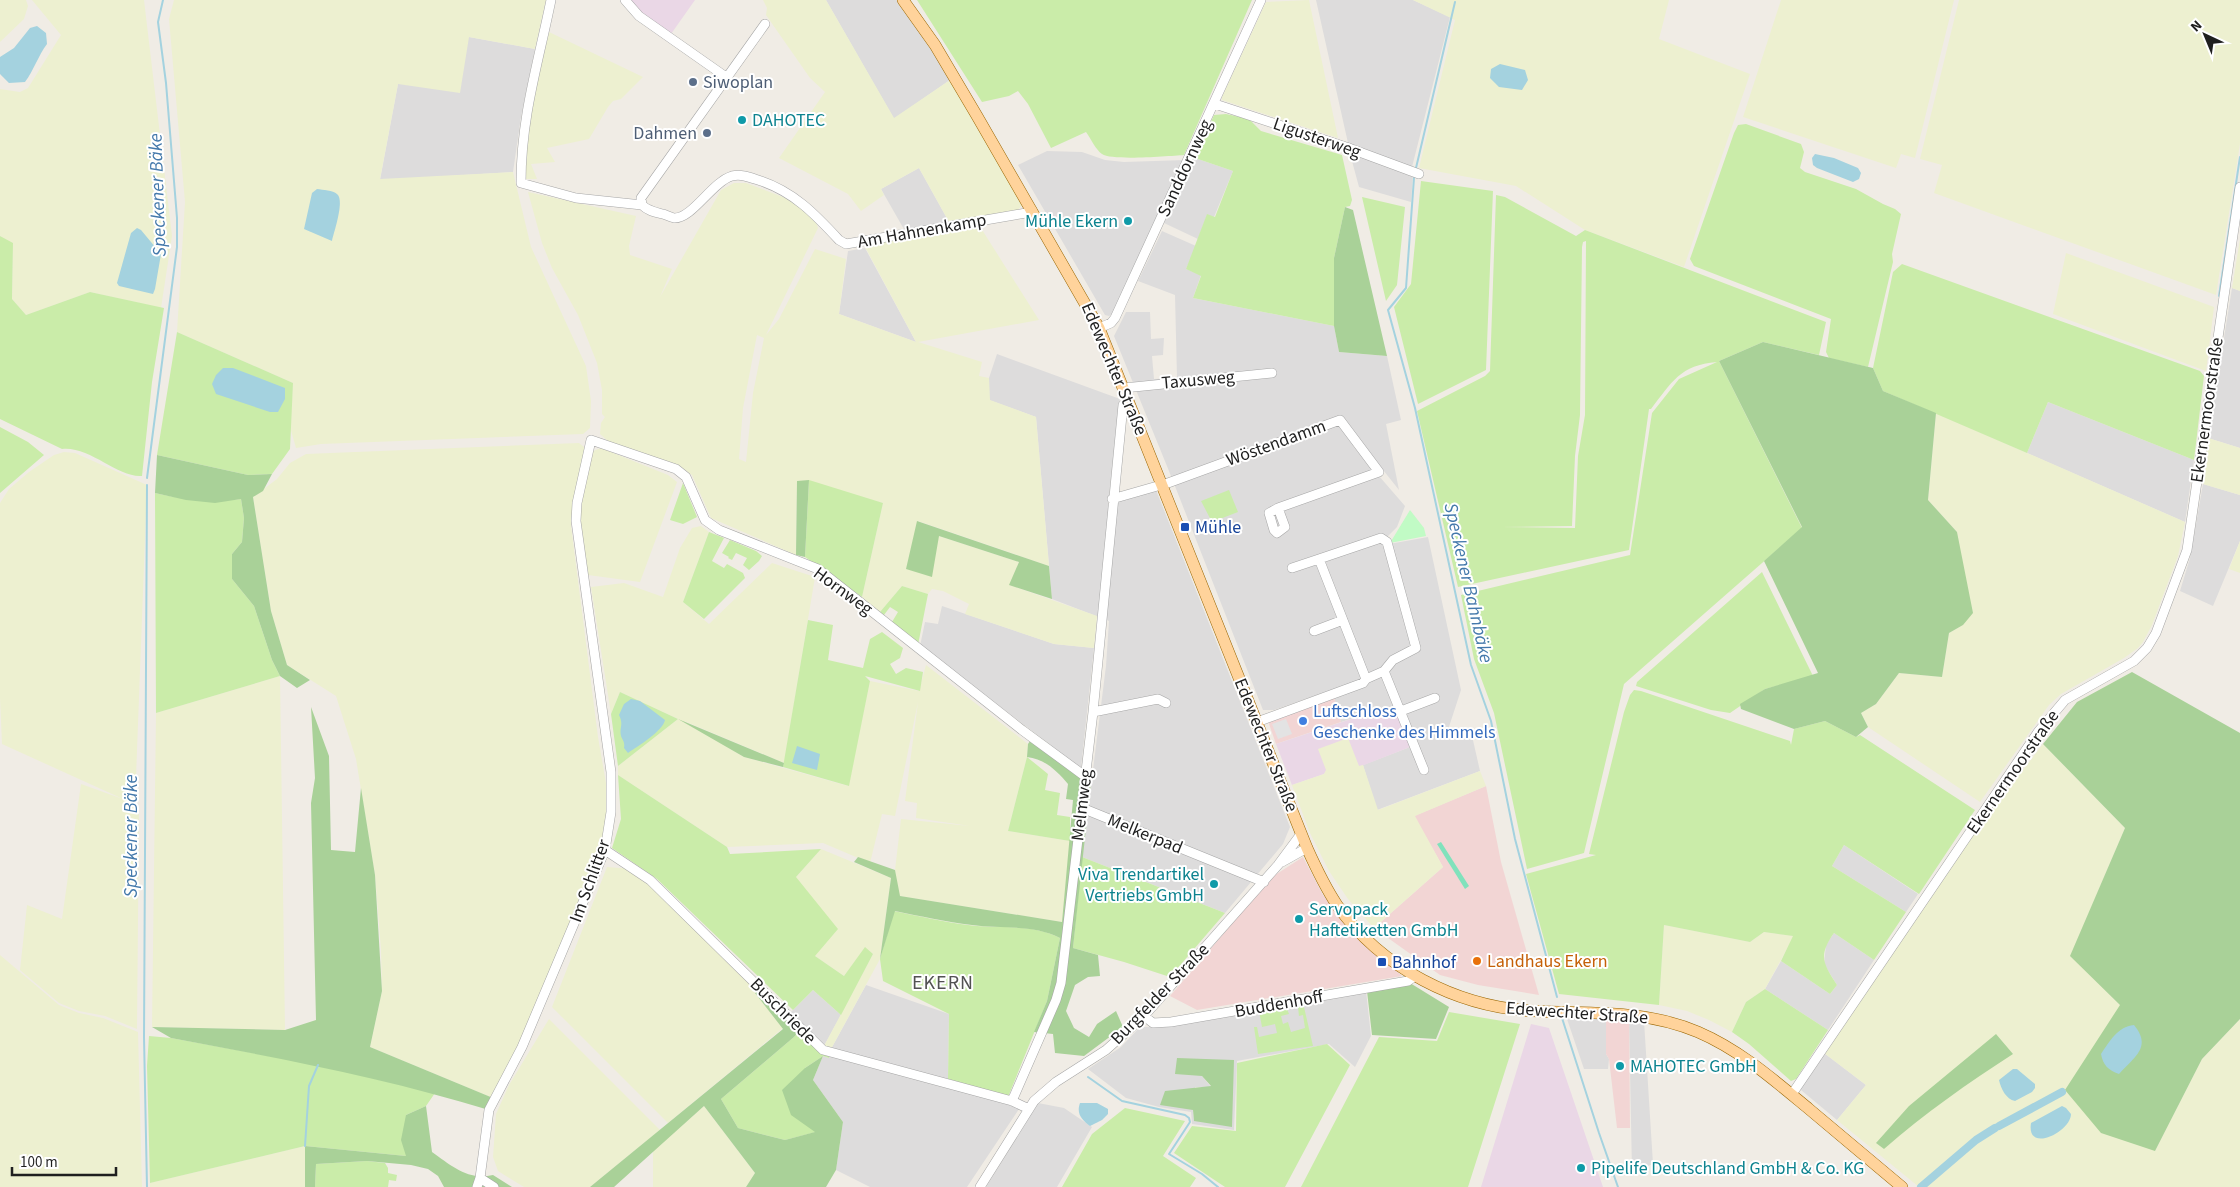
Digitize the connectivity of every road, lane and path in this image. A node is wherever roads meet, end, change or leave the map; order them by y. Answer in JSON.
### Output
{"nodes":[{"id":1,"x":551,"y":0,"type":"edge"},
{"id":2,"x":625,"y":0,"type":"edge"},
{"id":3,"x":903,"y":0,"type":"edge"},
{"id":4,"x":1261,"y":0,"type":"edge"},
{"id":5,"x":765,"y":24,"type":"dead end"},
{"id":6,"x":726,"y":78,"type":"junction"},
{"id":7,"x":1214,"y":104,"type":"junction"},
{"id":8,"x":1419,"y":174,"type":"dead end"},
{"id":9,"x":2240,"y":187,"type":"edge"},
{"id":10,"x":642,"y":205,"type":"junction"},
{"id":11,"x":1032,"y":210,"type":"junction"},
{"id":12,"x":1099,"y":328,"type":"junction"},
{"id":13,"x":1272,"y":373,"type":"dead end"},
{"id":14,"x":1124,"y":388,"type":"junction"},
{"id":15,"x":1123,"y":405,"type":"dead end"},
{"id":16,"x":591,"y":440,"type":"joint"},
{"id":17,"x":1162,"y":485,"type":"junction"},
{"id":18,"x":1112,"y":499,"type":"junction"},
{"id":19,"x":1278,"y":508,"type":"dead end"},
{"id":20,"x":1319,"y":559,"type":"junction"},
{"id":21,"x":1292,"y":568,"type":"dead end"},
{"id":22,"x":1343,"y":620,"type":"junction"},
{"id":23,"x":1314,"y":631,"type":"dead end"},
{"id":24,"x":1384,"y":671,"type":"junction"},
{"id":25,"x":1366,"y":679,"type":"junction"},
{"id":26,"x":1435,"y":698,"type":"dead end"},
{"id":27,"x":1166,"y":703,"type":"dead end"},
{"id":28,"x":1401,"y":711,"type":"junction"},
{"id":29,"x":1094,"y":712,"type":"junction"},
{"id":30,"x":1257,"y":722,"type":"junction"},
{"id":31,"x":1424,"y":770,"type":"dead end"},
{"id":32,"x":1086,"y":777,"type":"junction"},
{"id":33,"x":1082,"y":808,"type":"junction"},
{"id":34,"x":1301,"y":834,"type":"junction"},
{"id":35,"x":1307,"y":848,"type":"junction"},
{"id":36,"x":605,"y":850,"type":"junction"},
{"id":37,"x":1280,"y":863,"type":"junction"},
{"id":38,"x":1264,"y":882,"type":"junction"},
{"id":39,"x":1415,"y":976,"type":"junction"},
{"id":40,"x":1144,"y":1016,"type":"junction"},
{"id":41,"x":1792,"y":1094,"type":"junction"},
{"id":42,"x":1012,"y":1101,"type":"junction"},
{"id":43,"x":1029,"y":1109,"type":"junction"},
{"id":44,"x":478,"y":1183,"type":"edge"},
{"id":45,"x":494,"y":1187,"type":"edge"},
{"id":46,"x":980,"y":1187,"type":"edge"},
{"id":47,"x":1902,"y":1187,"type":"edge"}],
"edges":[{"from":1,"to":10,"type":"street","name":"Am Hahnenkamp"},
{"from":2,"to":6,"type":"street"},
{"from":3,"to":11,"type":"main road","name":"Edewechter Straße"},
{"from":4,"to":7,"type":"street","name":"Sanddornweg"},
{"from":5,"to":6,"type":"street"},
{"from":6,"to":10,"type":"street"},
{"from":7,"to":8,"type":"street","name":"Ligusterweg"},
{"from":7,"to":12,"type":"street","name":"Sanddornweg"},
{"from":9,"to":41,"type":"street","name":"Ekernermoorstraße"},
{"from":10,"to":11,"type":"street","name":"Am Hahnenkamp"},
{"from":11,"to":12,"type":"main road","name":"Edewechter Straße"},
{"from":12,"to":14,"type":"main road","name":"Edewechter Straße"},
{"from":13,"to":14,"type":"street","name":"Taxusweg"},
{"from":14,"to":17,"type":"main road","name":"Edewechter Straße"},
{"from":15,"to":18,"type":"street","name":"Melmweg"},
{"from":16,"to":32,"type":"street","name":"Hornweg"},
{"from":16,"to":36,"type":"street","name":"Im Schlitter"},
{"from":17,"to":18,"type":"street"},
{"from":17,"to":19,"type":"street","name":"Wöstendamm"},
{"from":17,"to":30,"type":"main road","name":"Edewechter Straße"},
{"from":18,"to":29,"type":"street","name":"Melmweg"},
{"from":20,"to":21,"type":"street"},
{"from":20,"to":22,"type":"street"},
{"from":20,"to":24,"type":"street"},
{"from":22,"to":23,"type":"street"},
{"from":22,"to":25,"type":"street"},
{"from":24,"to":25,"type":"street"},
{"from":24,"to":28,"type":"street"},
{"from":25,"to":30,"type":"street"},
{"from":26,"to":28,"type":"street"},
{"from":27,"to":29,"type":"street"},
{"from":28,"to":31,"type":"street"},
{"from":29,"to":32,"type":"street","name":"Melmweg"},
{"from":30,"to":34,"type":"main road","name":"Edewechter Straße"},
{"from":32,"to":33,"type":"street","name":"Melmweg"},
{"from":33,"to":38,"type":"street","name":"Melkerpad"},
{"from":33,"to":42,"type":"street","name":"Melmweg"},
{"from":34,"to":35,"type":"main road","name":"Edewechter Straße"},
{"from":34,"to":37,"type":"street","name":"Burgfelder Straße"},
{"from":35,"to":37,"type":"street","name":"Burgfelder Straße"},
{"from":35,"to":39,"type":"main road","name":"Edewechter Straße"},
{"from":36,"to":42,"type":"street","name":"Buschriede"},
{"from":36,"to":44,"type":"street","name":"Im Schlitter"},
{"from":37,"to":38,"type":"street","name":"Burgfelder Straße"},
{"from":38,"to":40,"type":"street","name":"Burgfelder Straße"},
{"from":39,"to":40,"type":"street","name":"Buddenhoff"},
{"from":39,"to":41,"type":"main road","name":"Edewechter Straße"},
{"from":40,"to":43,"type":"street","name":"Burgfelder Straße"},
{"from":41,"to":47,"type":"main road","name":"Edewechter Straße"},
{"from":42,"to":43,"type":"street","name":"Buschriede"},
{"from":43,"to":46,"type":"street","name":"Burgfelder Straße"},
{"from":44,"to":45,"type":"street"}]}
